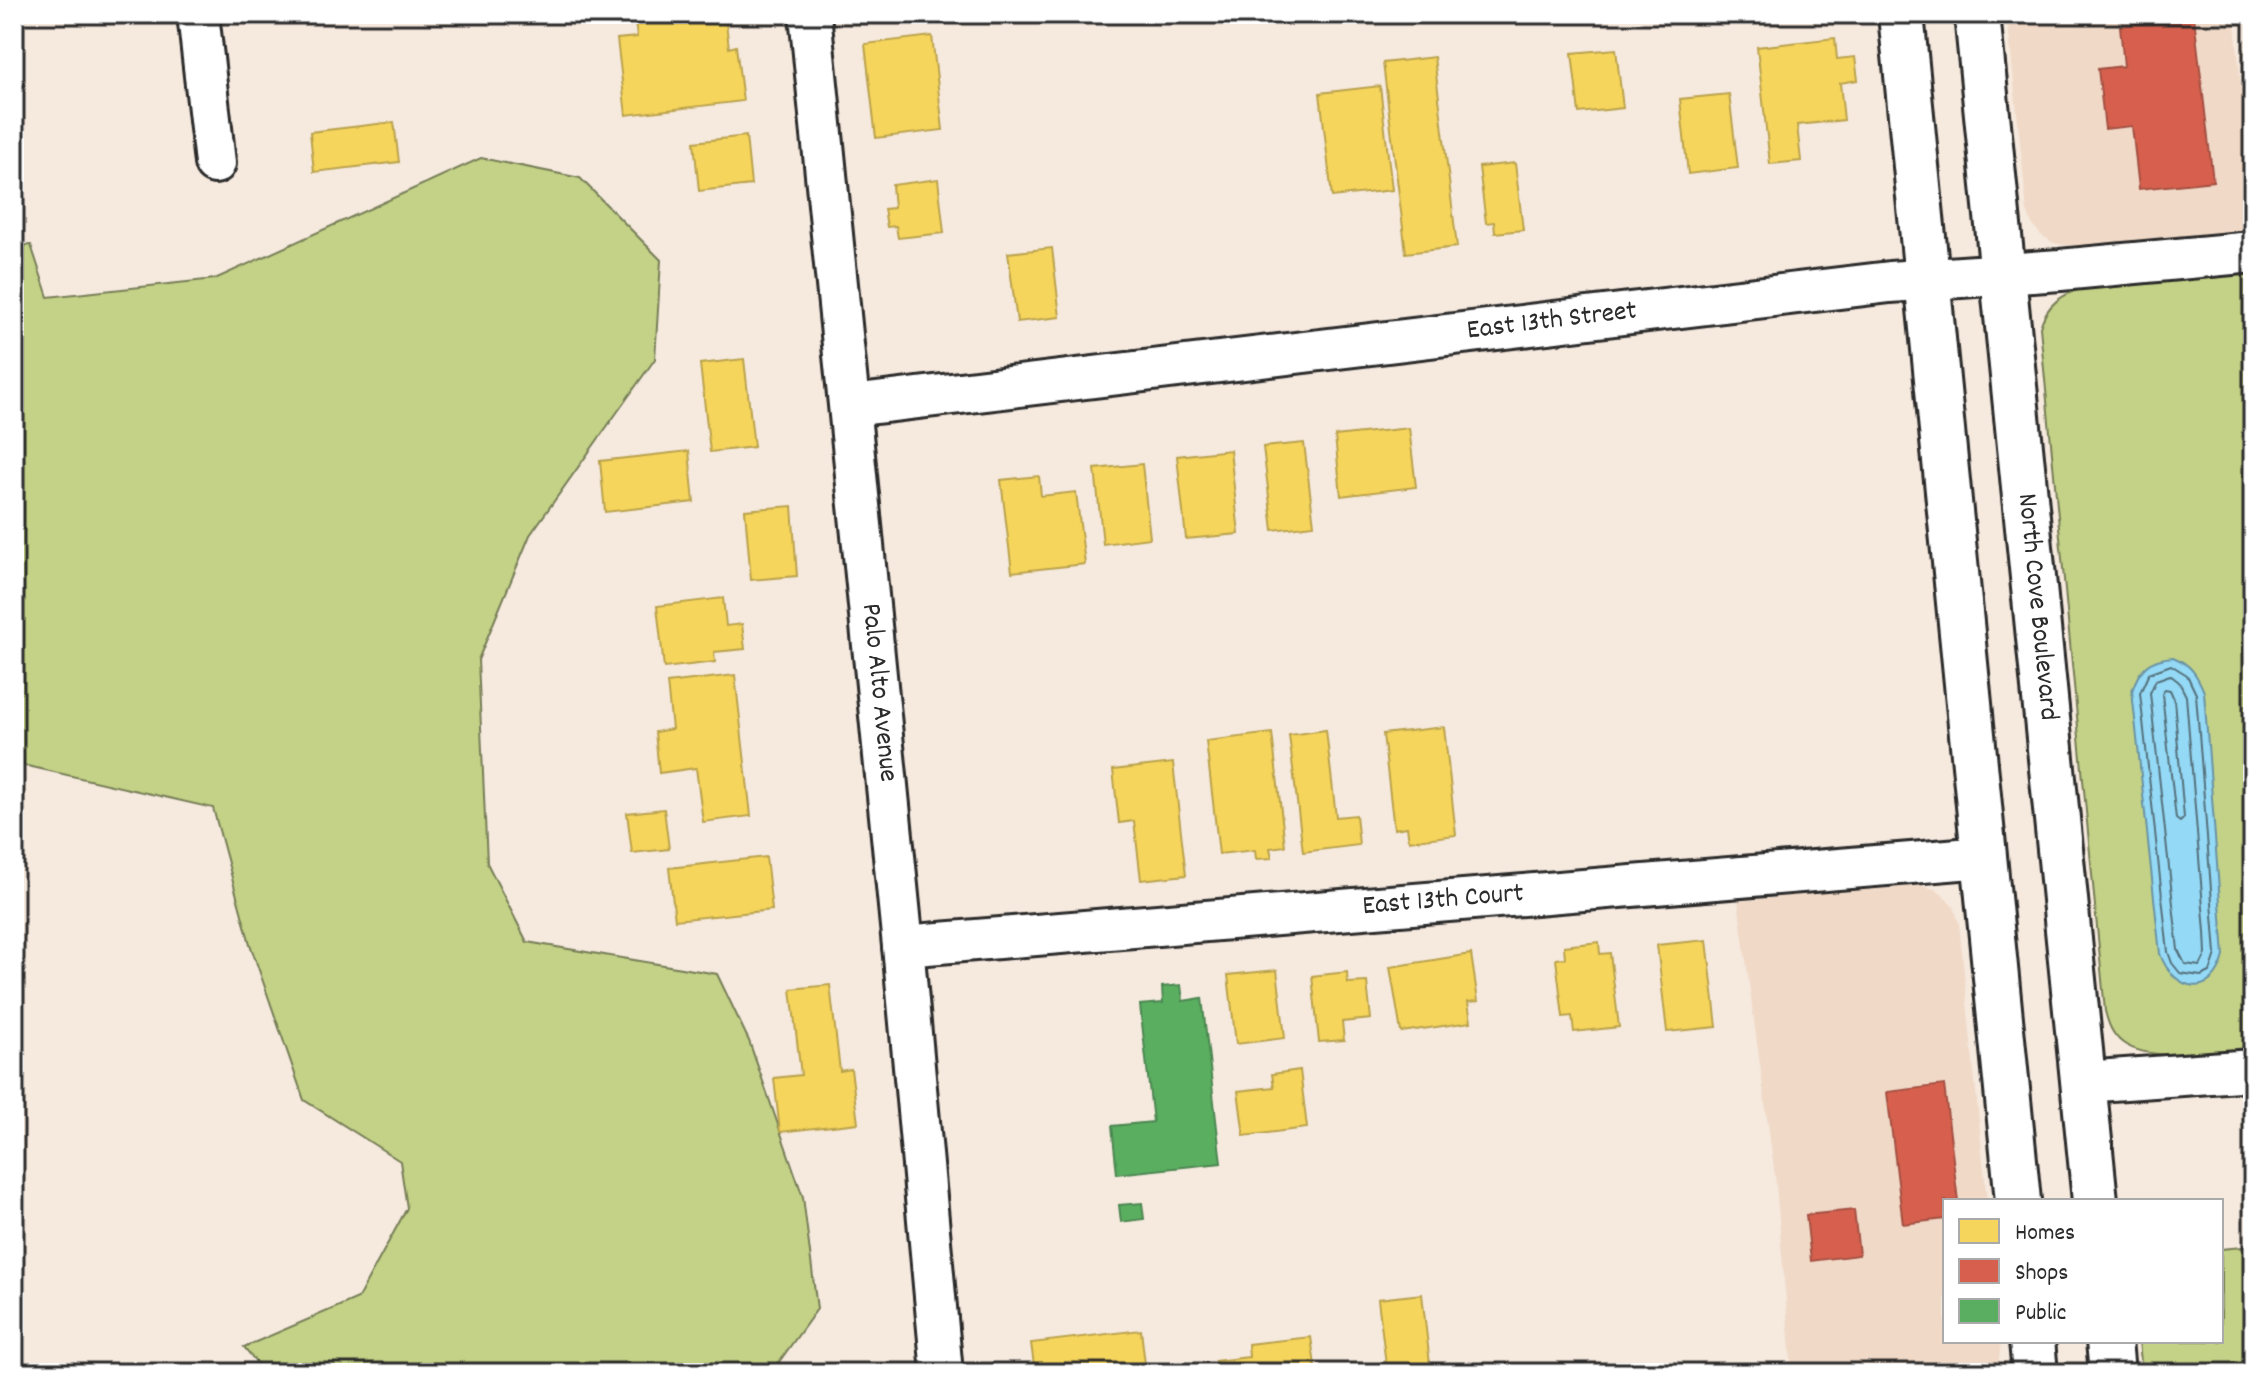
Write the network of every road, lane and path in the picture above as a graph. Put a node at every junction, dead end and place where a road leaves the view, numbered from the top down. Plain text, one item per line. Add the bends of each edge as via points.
1 (198, 14) edge
2 (810, 14) edge
3 (1901, 14) edge
4 (1977, 14) edge
5 (215, 163) dead end
6 (2253, 252) edge
7 (2003, 274) junction
8 (1926, 279) junction
9 (851, 406) junction
10 (1984, 857) junction
11 (903, 946) junction
12 (2253, 1070) edge
13 (2083, 1082) junction
14 (2018, 1199) edge
15 (2095, 1199) edge
16 (2032, 1343) edge
17 (2109, 1343) edge
18 (942, 1373) edge
19 (2035, 1373) edge
20 (2112, 1373) edge

1 - 5 street
2 - 9 street, Palo Alto Avenue
3 - 8 main road
4 - 7 main road, North Cove Boulevard
6 - 7 street, East 13th Street
7 - 8 street, East 13th Street
7 - 13 main road, North Cove Boulevard
8 - 9 street, East 13th Street
8 - 10 main road
9 - 11 street, Palo Alto Avenue
10 - 11 street, East 13th Court
10 - 14 main road
11 - 18 street, Palo Alto Avenue
12 - 13 street
13 - 15 main road, North Cove Boulevard
16 - 19 main road
17 - 20 main road

